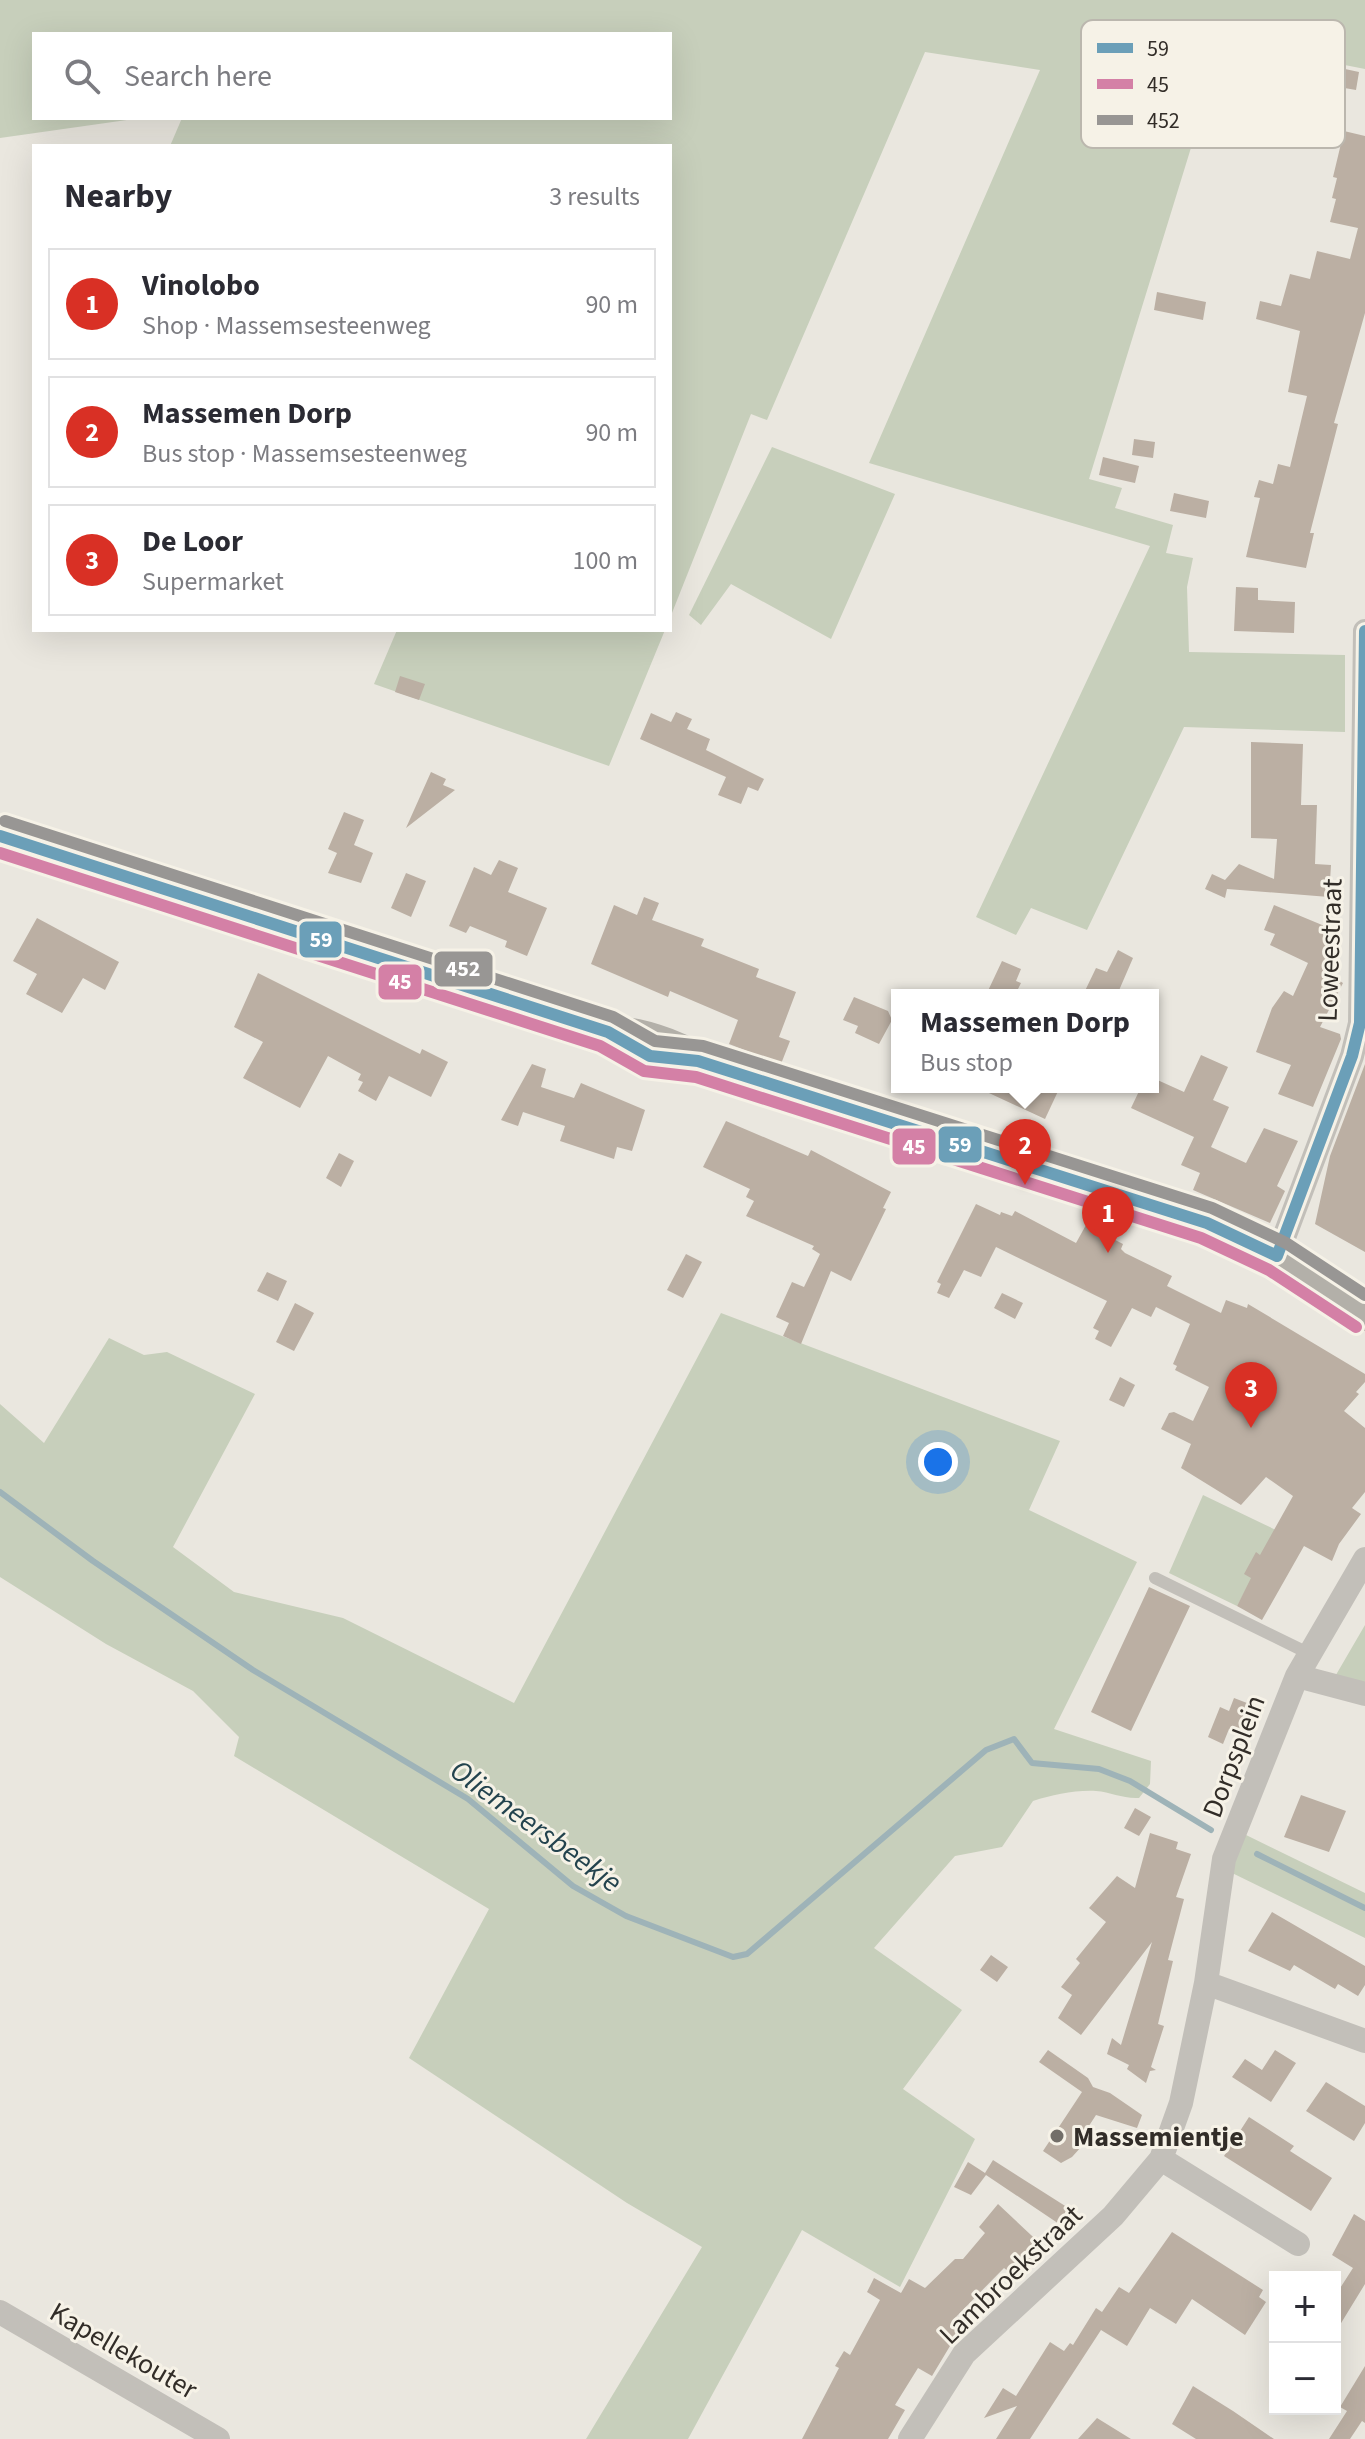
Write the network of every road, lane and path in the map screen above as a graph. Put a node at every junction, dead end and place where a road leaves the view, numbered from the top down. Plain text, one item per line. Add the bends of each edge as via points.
1 (1365, 631) edge
2 (1365, 638) edge
3 (0, 836) edge
4 (1277, 1256) junction
5 (1365, 1314) edge
6 (1365, 1559) edge
7 (1155, 1578) dead end
8 (1312, 1655) junction
9 (1297, 1676) junction
10 (1365, 1694) edge
11 (1224, 1859) joint
12 (1206, 1983) junction
13 (1365, 2041) edge
14 (1161, 2159) junction
15 (1298, 2244) dead end
16 (0, 2312) edge
17 (218, 2439) edge
18 (910, 2439) edge

1 - 2 street, Loweestraat
2 - 4 street, Loweestraat via 1360,1023
3 - 4 main road via 1207,1223
4 - 5 main road
6 - 8 street, Dorpsplein
7 - 8 lane
8 - 9 street, Dorpsplein
9 - 10 street, Dorpsplein
9 - 11 street, Dorpsplein
11 - 12 street, Lambroekstraat
12 - 13 street
12 - 14 street, Lambroekstraat via 1181,2103
14 - 15 street
14 - 18 street, Lambroekstraat via 1113,2216 964,2354
16 - 17 street, Kapellekouter

